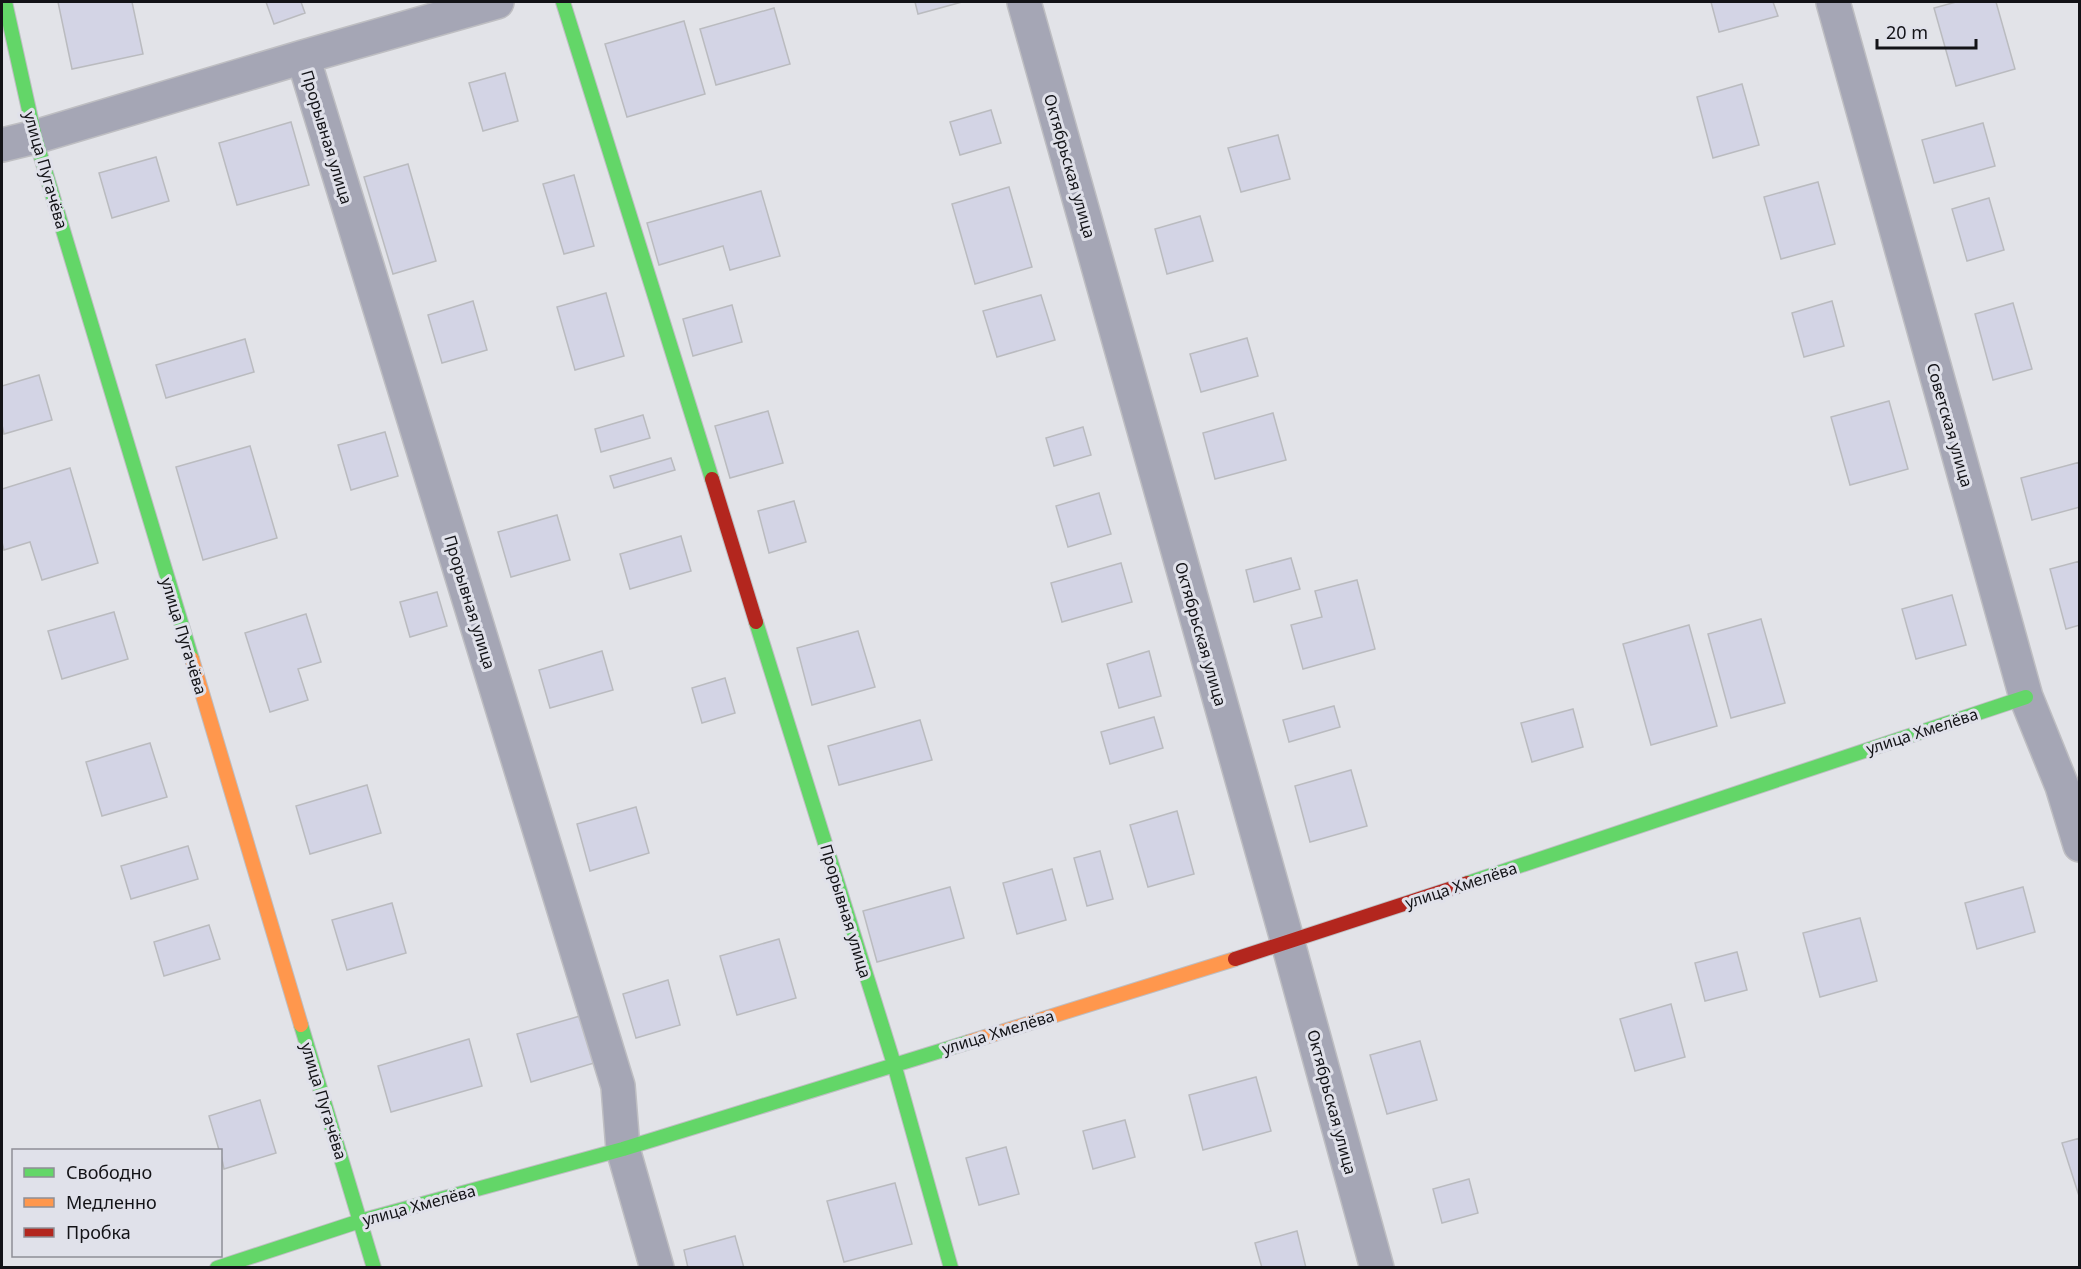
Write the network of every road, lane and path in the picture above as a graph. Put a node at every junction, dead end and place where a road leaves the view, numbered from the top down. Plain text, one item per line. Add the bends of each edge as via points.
1 (5, 2) edge
2 (497, 2) edge
3 (563, 2) edge
4 (1024, 2) edge
5 (1833, 2) edge
6 (303, 57) junction
7 (35, 137) junction
8 (2, 145) edge
9 (2026, 697) junction
10 (2071, 783) edge
11 (2079, 845) edge
12 (1288, 943) junction
13 (894, 1064) junction
14 (623, 1149) junction
15 (360, 1221) junction
16 (217, 1268) edge
17 (374, 1268) edge
18 (657, 1268) edge
19 (951, 1268) edge
20 (1377, 1268) edge

1 - 7 street, улица Пугачёва
2 - 6 street, Прорывная улица
3 - 13 street, Прорывная улица
4 - 12 street, Октябрьская улица
5 - 9 street, Советская улица
6 - 7 street, Прорывная улица
6 - 14 street, Прорывная улица via 618,1086
7 - 8 street, Прорывная улица
7 - 15 street, улица Пугачёва
9 - 10 street, Советская улица
9 - 12 street, улица Хмелёва
10 - 11 street, Советская улица
12 - 13 street, улица Хмелёва
12 - 20 street, Октябрьская улица
13 - 14 street, улица Хмелёва
13 - 19 street
14 - 15 street, улица Хмелёва
14 - 18 street
15 - 16 street, улица Хмелёва
15 - 17 street, улица Пугачёва

